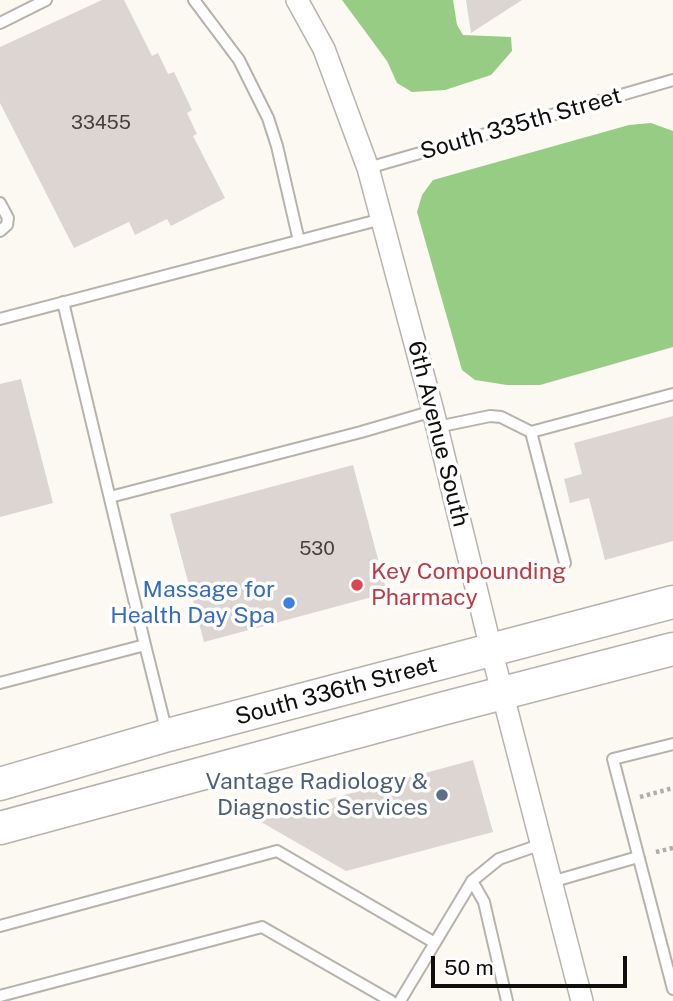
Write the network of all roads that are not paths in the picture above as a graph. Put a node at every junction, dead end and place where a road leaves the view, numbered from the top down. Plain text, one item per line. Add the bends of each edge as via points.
1 (46, 0) edge
2 (194, 0) edge
3 (297, 0) edge
4 (0, 23) edge
5 (673, 80) edge
6 (368, 168) junction
7 (0, 203) edge
8 (382, 219) junction
9 (0, 231) edge
10 (299, 241) junction
11 (63, 302) junction
12 (0, 319) edge
13 (673, 394) edge
14 (435, 419) junction
15 (531, 432) junction
16 (110, 497) junction
17 (565, 563) dead end
18 (673, 602) edge
19 (145, 645) junction
20 (491, 649) junction
21 (673, 649) edge
22 (0, 683) edge
23 (503, 693) junction
24 (168, 735) junction
25 (673, 744) edge
26 (0, 783) edge
27 (0, 828) edge
28 (542, 844) junction
29 (639, 857) junction
30 (472, 881) junction
31 (551, 882) junction
32 (0, 926) edge
33 (435, 943) junction
34 (673, 989) edge
35 (0, 996) edge
36 (391, 1001) edge
37 (400, 1001) edge
38 (507, 1001) edge
39 (582, 1001) edge

1 - 4 lane
2 - 10 lane via 239,60 268,118
3 - 6 street, 6th Avenue South via 324,49
5 - 6 lane, South 335th Street
6 - 8 street, 6th Avenue South
7 - 9 lane via 8,218
8 - 10 lane
8 - 14 street, 6th Avenue South
10 - 11 lane
11 - 12 lane
11 - 16 lane
13 - 15 lane
14 - 15 lane via 502,417
14 - 16 lane via 361,432
14 - 20 street, 6th Avenue South
15 - 17 lane
16 - 19 lane
18 - 20 main road, South 336th Street
19 - 22 lane
19 - 24 lane
20 - 23 street, 6th Avenue South
20 - 24 main road, South 336th Street
21 - 23 main road, South 336th Street
23 - 27 main road, South 336th Street
23 - 28 street, 6th Avenue South
24 - 26 main road, South 336th Street
25 - 29 lane via 613,759
28 - 30 lane via 499,859
28 - 31 street, 6th Avenue South
29 - 31 lane
29 - 34 lane
30 - 33 lane
30 - 38 lane via 484,902
31 - 39 street, 6th Avenue South
32 - 33 lane via 277,851
33 - 37 lane
35 - 36 lane via 262,927

